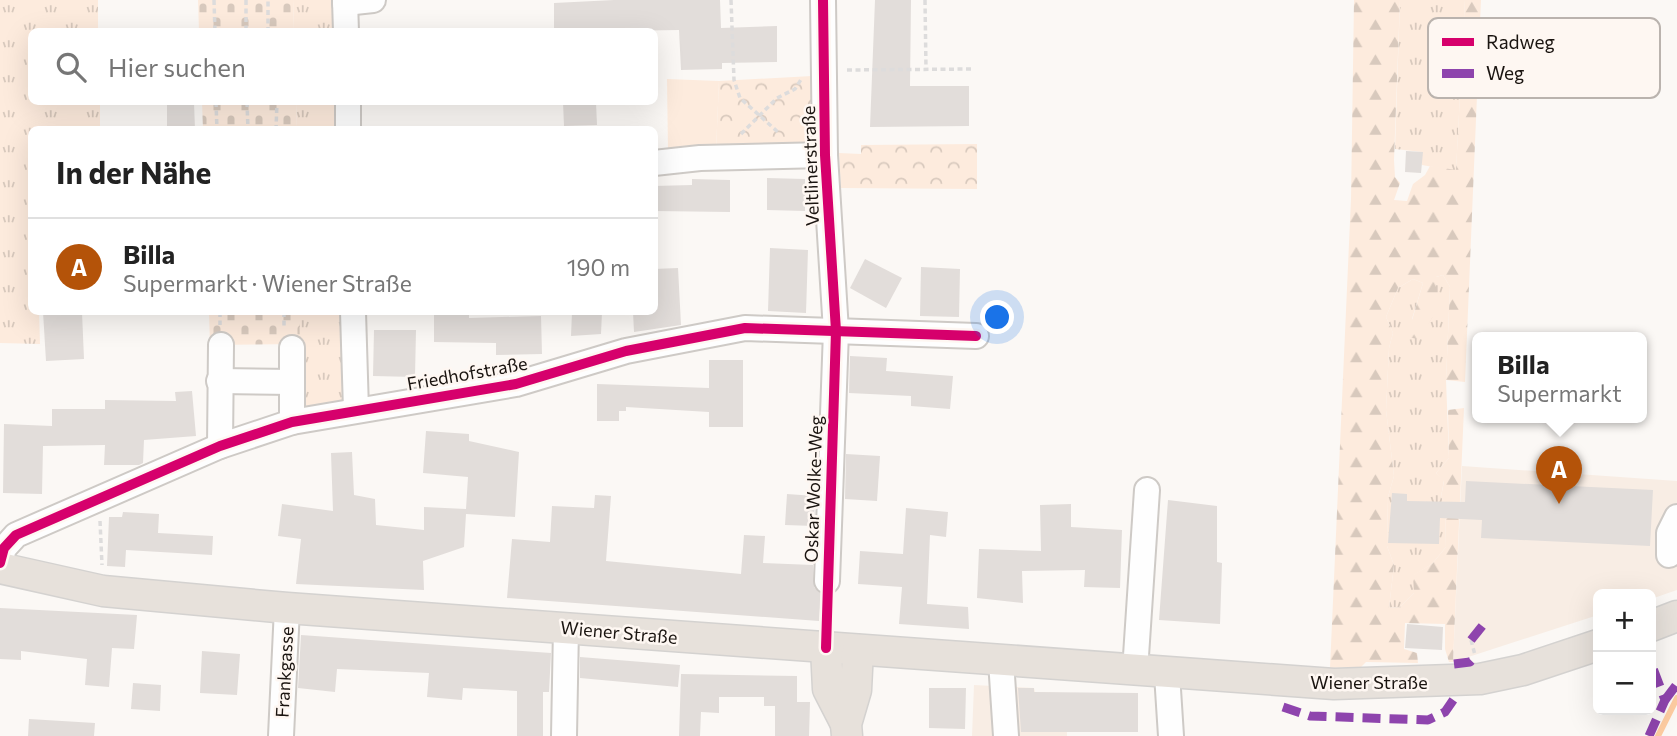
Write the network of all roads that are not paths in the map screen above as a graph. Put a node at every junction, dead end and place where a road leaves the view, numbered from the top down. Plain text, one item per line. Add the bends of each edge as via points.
1 (373, 0) edge
2 (823, 0) edge
3 (345, 1) edge
4 (346, 28) edge
5 (348, 105) edge
6 (348, 126) edge
7 (819, 155) junction
8 (658, 163) edge
9 (353, 315) edge
10 (836, 331) junction
11 (976, 336) dead end
12 (288, 343) road end
13 (221, 345) dead end
14 (219, 382) junction
15 (292, 382) junction
16 (356, 410) junction
17 (292, 422) junction
18 (220, 446) junction
19 (1147, 490) dead end
20 (1677, 517) edge
21 (1668, 555) dead end
22 (0, 565) edge
23 (827, 581) dead end
24 (0, 585) edge
25 (103, 591) junction
26 (287, 608) junction
27 (1677, 617) edge
28 (1656, 624) edge
29 (566, 628) junction
30 (1593, 647) edge
31 (826, 649) junction
32 (858, 650) junction
33 (1002, 661) junction
34 (1135, 671) junction
35 (1167, 674) junction
36 (847, 730) edge
37 (281, 736) edge
38 (564, 736) edge
39 (1006, 736) edge
40 (1171, 736) edge

1 - 3 street
2 - 7 street, Veltlinerstraße via 813,73
3 - 4 street
5 - 6 street
7 - 8 street
7 - 10 street, Veltlinerstraße
9 - 16 street
10 - 11 street, Friedhofstraße
10 - 16 street, Friedhofstraße via 745,328 626,351 516,384
10 - 23 street, Oskar Wolke-Weg
12 - 15 street
13 - 14 street
14 - 15 street
14 - 18 street
15 - 17 street
16 - 17 street, Friedhofstraße
17 - 18 street, Friedhofstraße
18 - 22 street, Friedhofstraße via 16,535 4,548
19 - 34 street
20 - 21 street via 1669,533
22 - 25 main road, Wiener Straße
24 - 25 main road, Wiener Straße via 59,594
25 - 26 main road, Wiener Straße
26 - 29 main road, Wiener Straße
26 - 37 street, Frankgasse
27 - 28 main road
29 - 31 main road, Wiener Straße
29 - 38 street
30 - 35 main road, Wiener Straße via 1502,675 1441,682 1334,684
31 - 32 main road, Wiener Straße
31 - 36 main road via 828,689
32 - 33 main road, Wiener Straße
32 - 36 main road
33 - 34 main road, Wiener Straße
33 - 39 street
34 - 35 main road, Wiener Straße
35 - 40 street

